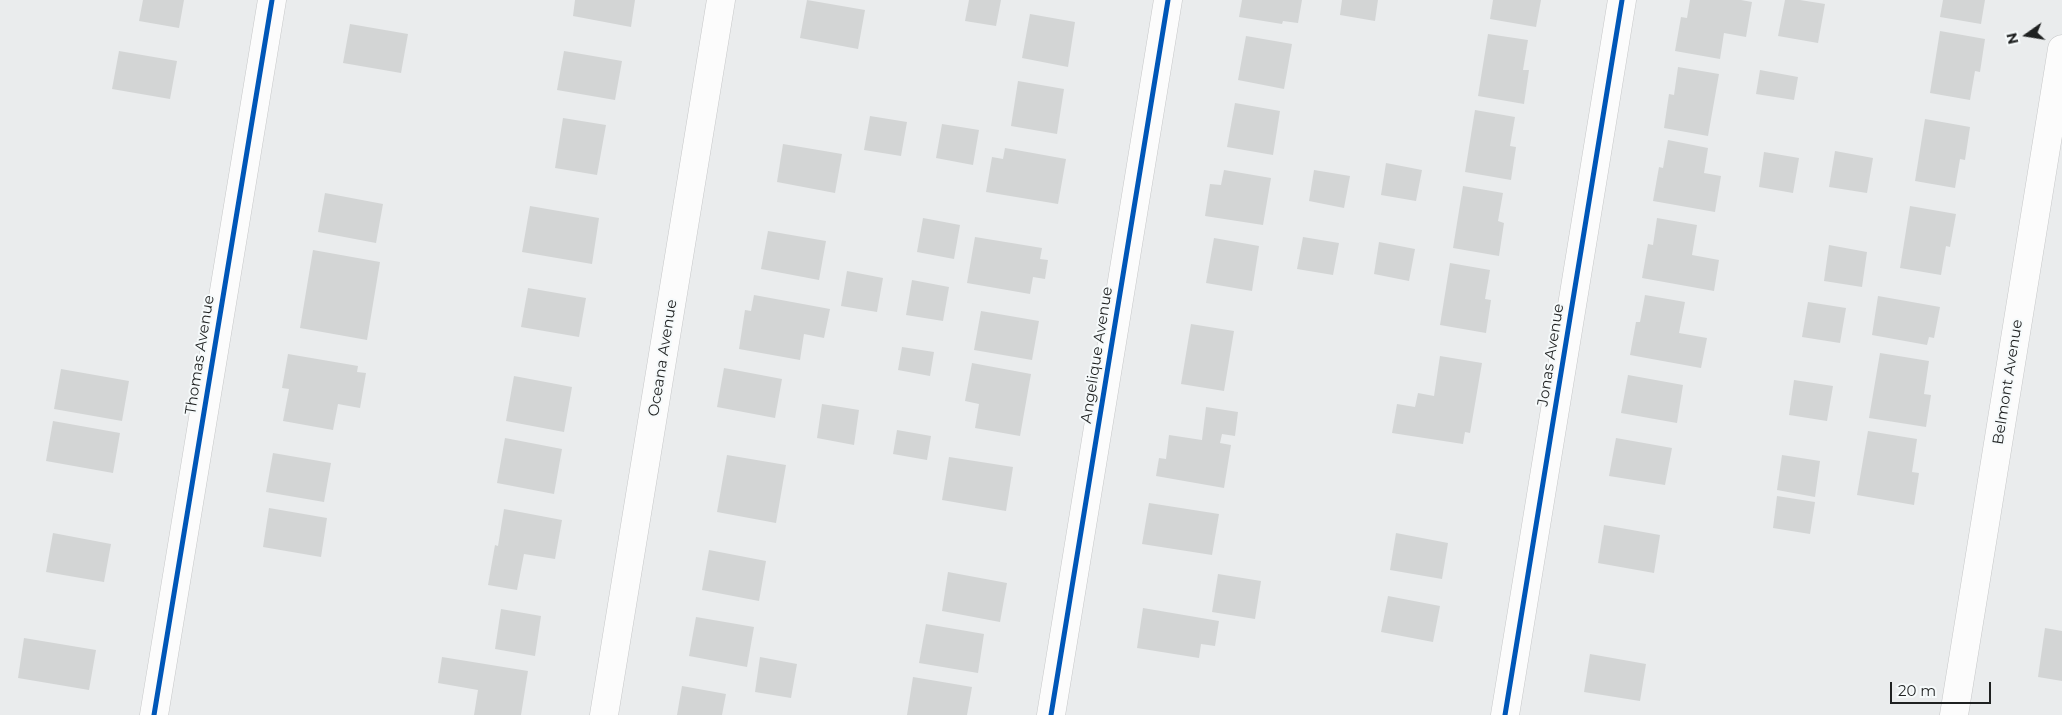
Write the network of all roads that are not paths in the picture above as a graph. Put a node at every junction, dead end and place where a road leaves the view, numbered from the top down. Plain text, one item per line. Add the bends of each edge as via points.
1 (272, 0) edge
2 (721, 0) edge
3 (1168, 0) edge
4 (1622, 0) edge
5 (2062, 49) edge
6 (154, 715) edge
7 (604, 715) edge
8 (1052, 715) edge
9 (1505, 715) edge
10 (1954, 715) edge

1 - 6 street, Thomas Avenue
2 - 7 street, Oceana Avenue
3 - 8 street, Angelique Avenue
4 - 9 street, Jonas Avenue
5 - 10 street, Belmont Avenue

